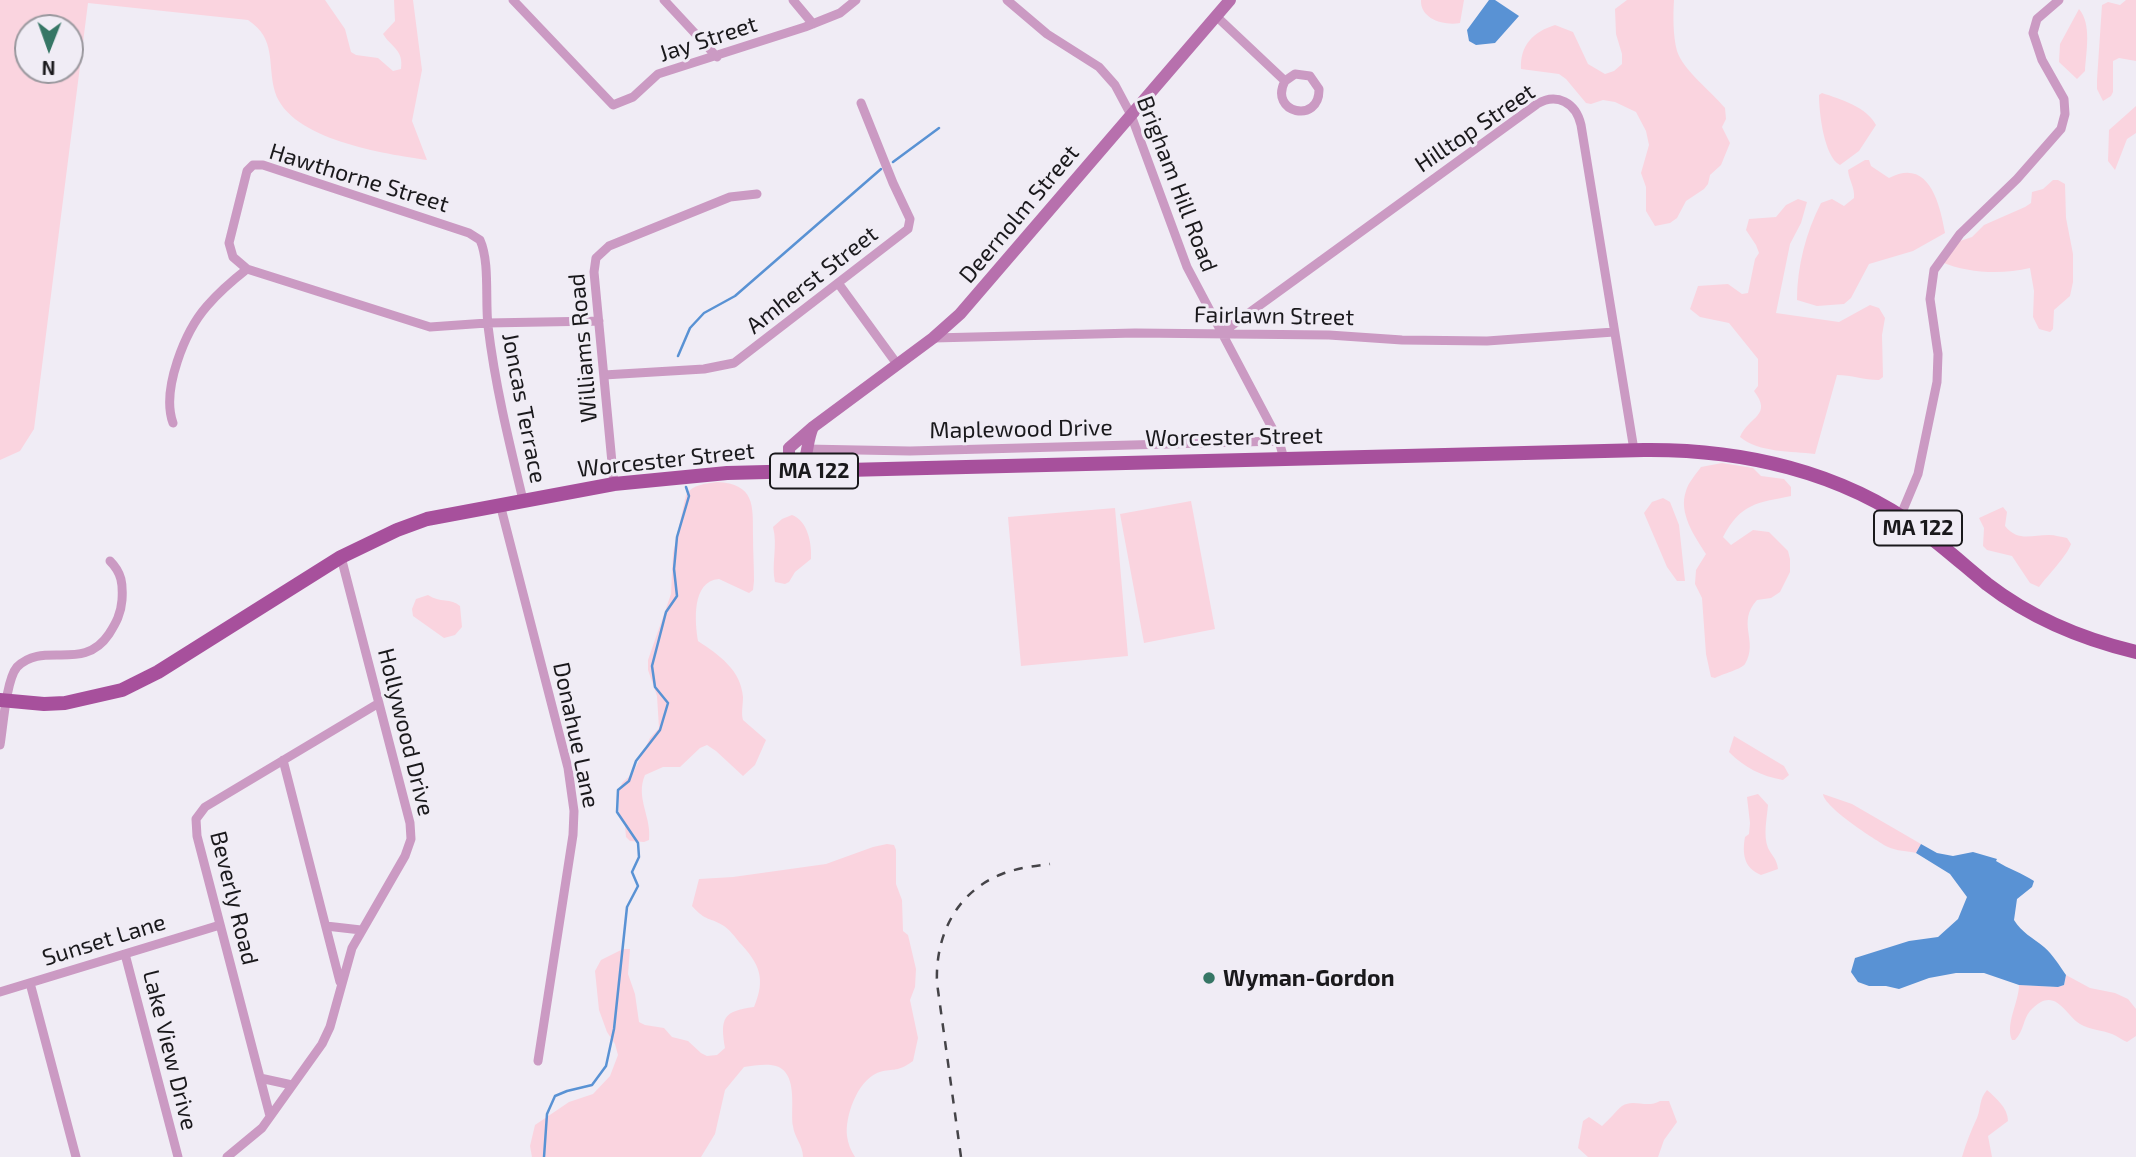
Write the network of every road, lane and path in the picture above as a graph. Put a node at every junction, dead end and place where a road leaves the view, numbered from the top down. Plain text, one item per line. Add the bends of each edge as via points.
1 (513, 0) edge
2 (664, 0) edge
3 (793, 0) edge
4 (856, 0) edge
5 (1007, 0) edge
6 (1230, 0) edge
7 (2059, 0) edge
8 (1216, 16) junction
9 (813, 24) junction
10 (717, 57) junction
11 (1285, 81) junction
12 (861, 103) dead end
13 (1131, 115) junction
14 (757, 194) dead end
15 (247, 269) junction
16 (838, 283) junction
17 (599, 321) junction
18 (487, 323) junction
19 (1614, 332) junction
20 (1220, 334) junction
21 (933, 338) junction
22 (897, 364) junction
23 (604, 375) junction
24 (173, 423) dead end
25 (813, 427) junction
26 (1279, 441) junction
27 (806, 449) junction
28 (1634, 450) junction
29 (1284, 459) junction
30 (798, 472) junction
31 (614, 484) junction
32 (523, 500) junction
33 (500, 504) junction
34 (1900, 517) junction
35 (341, 557) junction
36 (110, 561) dead end
37 (2136, 652) edge
38 (4, 701) edge
39 (379, 703) junction
40 (1, 726) edge
41 (0, 745) edge
42 (284, 760) junction
43 (220, 925) junction
44 (326, 926) junction
45 (361, 930) junction
46 (125, 954) junction
47 (30, 983) junction
48 (341, 984) junction
49 (0, 992) edge
50 (538, 1061) dead end
51 (260, 1077) junction
52 (292, 1085) junction
53 (270, 1116) junction
54 (76, 1157) edge
55 (178, 1157) edge
56 (227, 1157) edge

1 - 10 street, Jay Street via 614,105 633,97 658,74
2 - 10 street
3 - 9 street
4 - 9 street, Jay Street
5 - 13 street, Brigham Hill Road via 1104,71
6 - 8 street, Deernolm Street
7 - 34 street via 2038,19 2033,33 2064,99 2061,129 1951,245 1932,277 1937,382 1918,474
8 - 11 street
8 - 13 street, Deernolm Street
9 - 10 street, Jay Street
11 - 11 street via 1299,74 1313,79 1319,93 1315,104 1305,111 1289,108 1281,93
12 - 16 street, Amherst Street via 911,225
13 - 20 street, Brigham Hill Road via 1181,254
13 - 21 street, Deernolm Street via 972,302
14 - 17 street, Williams Road via 730,197 601,251 594,272
15 - 18 street via 415,324
15 - 18 street, Hawthorne Street via 231,254 229,240 247,171 260,164 477,237 484,252
15 - 24 street via 217,294 191,330 171,387
16 - 22 street
16 - 23 street, Amherst Street via 734,363
17 - 18 street
17 - 23 street, Williams Road
18 - 32 street, Joncas Terrace via 497,392
19 - 20 street, Fairlawn Street via 1487,341
19 - 20 street, Hilltop Street via 1579,119 1564,101 1550,98
19 - 28 street, Hilltop Street
20 - 21 street, Fairlawn Street
20 - 26 street, Brigham Hill Road
21 - 22 street, Deernolm Street
22 - 25 street, Deernolm Street
23 - 31 street, Williams Road
25 - 27 street
25 - 30 street, Deernolm Street via 789,448 789,463
26 - 27 street, Maplewood Drive via 910,451
26 - 29 street, Brigham Hill Road
27 - 30 street via 805,463
28 - 29 main road, Worcester Street / MA 122
28 - 34 main road, Worcester Street / MA 122 via 1741,457 1794,469 1841,486
29 - 30 main road, Worcester Street / MA 122
30 - 31 main road, Worcester Street / MA 122 via 696,475
31 - 32 main road, Worcester Street / MA 122
32 - 33 main road, Worcester Street / MA 122
33 - 35 main road, Worcester Street / MA 122 via 419,522
33 - 50 street, Donahue Lane via 568,768 574,816
34 - 37 main road, MA 122 via 2025,610 2087,639
35 - 38 main road, Worcester Street / MA 122 via 122,690 65,703
35 - 39 street, Hollywood Drive
36 - 38 street via 123,588 118,618 104,640 83,654 44,655 22,663 10,680
38 - 40 street
39 - 42 street, Beverly Road
39 - 45 street, Hollywood Drive via 411,839
40 - 41 street
42 - 43 street, Beverly Road via 198,814 196,830
42 - 44 street
43 - 46 street, Sunset Lane
43 - 51 street, Beverly Road
44 - 45 street
44 - 48 street
45 - 48 street, Hollywood Drive
46 - 47 street, Sunset Lane
46 - 55 street, Lake View Drive
47 - 49 street, Sunset Lane
47 - 54 street
48 - 52 street, Hollywood Drive via 327,1036
51 - 52 street
51 - 53 street, Beverly Road
52 - 53 street, Hollywood Drive
53 - 56 street, Hollywood Drive via 251,1139

